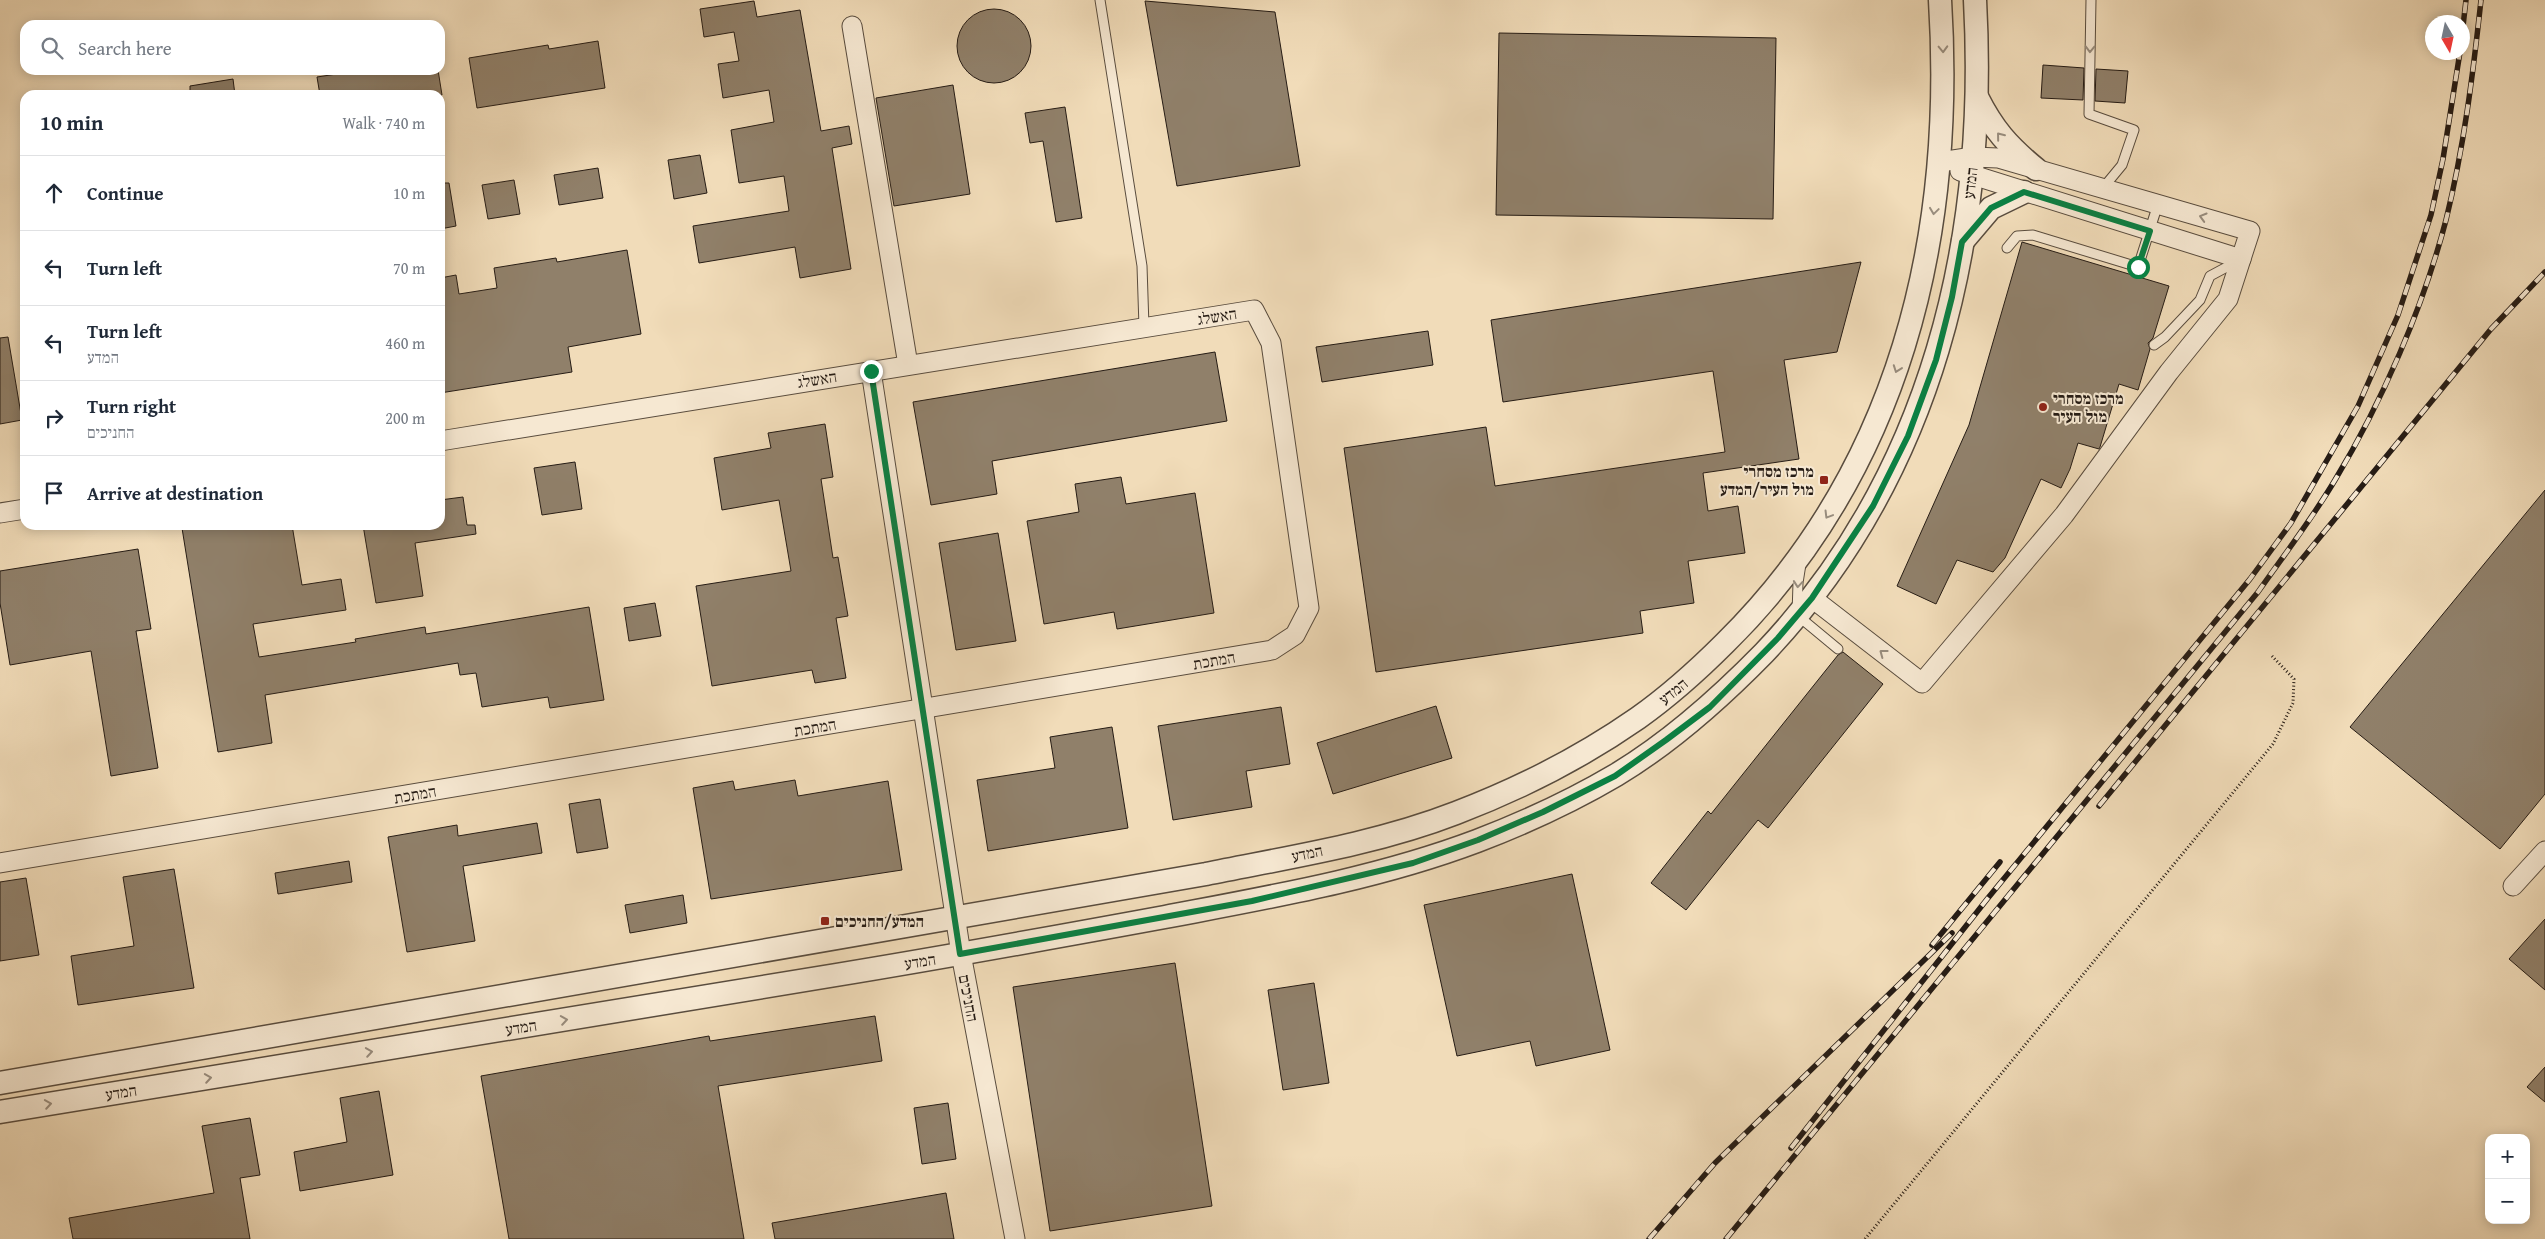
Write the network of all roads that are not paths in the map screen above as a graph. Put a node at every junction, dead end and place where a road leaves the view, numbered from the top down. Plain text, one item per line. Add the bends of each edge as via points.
1 (1100, 0) edge
2 (1940, 0) edge
3 (1976, 0) edge
4 (2092, 0) edge
5 (852, 26) dead end
6 (1976, 95) junction
7 (1940, 162) junction
8 (1972, 166) junction
9 (2036, 169) junction
10 (2103, 188) junction
11 (2024, 192) junction
12 (2158, 204) junction
13 (2150, 231) junction
14 (1962, 242) junction
15 (2007, 248) dead end
16 (2241, 259) junction
17 (1254, 310) joint
18 (1144, 327) junction
19 (2154, 345) dead end
20 (908, 365) junction
21 (871, 371) junction
22 (445, 440) edge
23 (20, 509) edge
24 (0, 513) edge
25 (1803, 554) junction
26 (1812, 598) junction
27 (1797, 615) junction
28 (1838, 649) dead end
29 (924, 708) junction
30 (2545, 851) edge
31 (0, 863) edge
32 (2513, 886) dead end
33 (955, 920) junction
34 (960, 954) junction
35 (0, 1083) edge
36 (0, 1112) edge
37 (1015, 1239) edge

1 - 18 lane via 1142,266
2 -> 7 street, המדע via 1944,80
3 - 6 street, המדע
4 -> 10 lane via 2089,114 2134,130 2122,165
5 - 20 street
6 - 8 street, המדע
9 -> 6 street via 2003,140
7 - 8 street
7 -> 25 street, המדע via 1933,216 1902,358 1876,426 1848,484
8 - 9 street via 1998,158
8 - 11 street
8 - 14 street, המדע
9 - 10 street
10 - 12 street
11 - 13 street
11 - 14 street via 1991,208
12 - 13 lane
16 -> 12 street via 2250,231
13 - 15 lane via 2138,267 2033,235 2017,236
13 - 16 street
14 - 26 street, המדע via 1936,360 1908,436 1873,506
16 - 19 lane via 2210,276 2200,300 2166,337
16 -> 26 street via 2228,299 2169,372 2064,515 1922,683
17 - 18 street, האשלג
17 - 29 street, המתכת via 1271,343 1309,608 1295,635 1272,650
18 - 20 street, האשלג
20 - 21 street, האשלג
21 - 22 street, האשלג
21 - 29 street, החניכים
23 - 24 street
25 -> 27 lane
25 - 33 street, המדע via 1743,625 1694,674 1638,718 1576,756 1510,790 1454,814 1375,839
26 - 27 street, המדע
27 - 28 lane
27 - 34 street, המדע via 1710,707 1615,776 1478,840 1413,863 1252,901
29 - 31 street, המתכת
29 - 33 street, החניכים
30 - 32 street
33 - 34 street, החניכים
33 - 35 street, המדע
36 -> 34 street, המדע
34 - 37 street, החניכים

